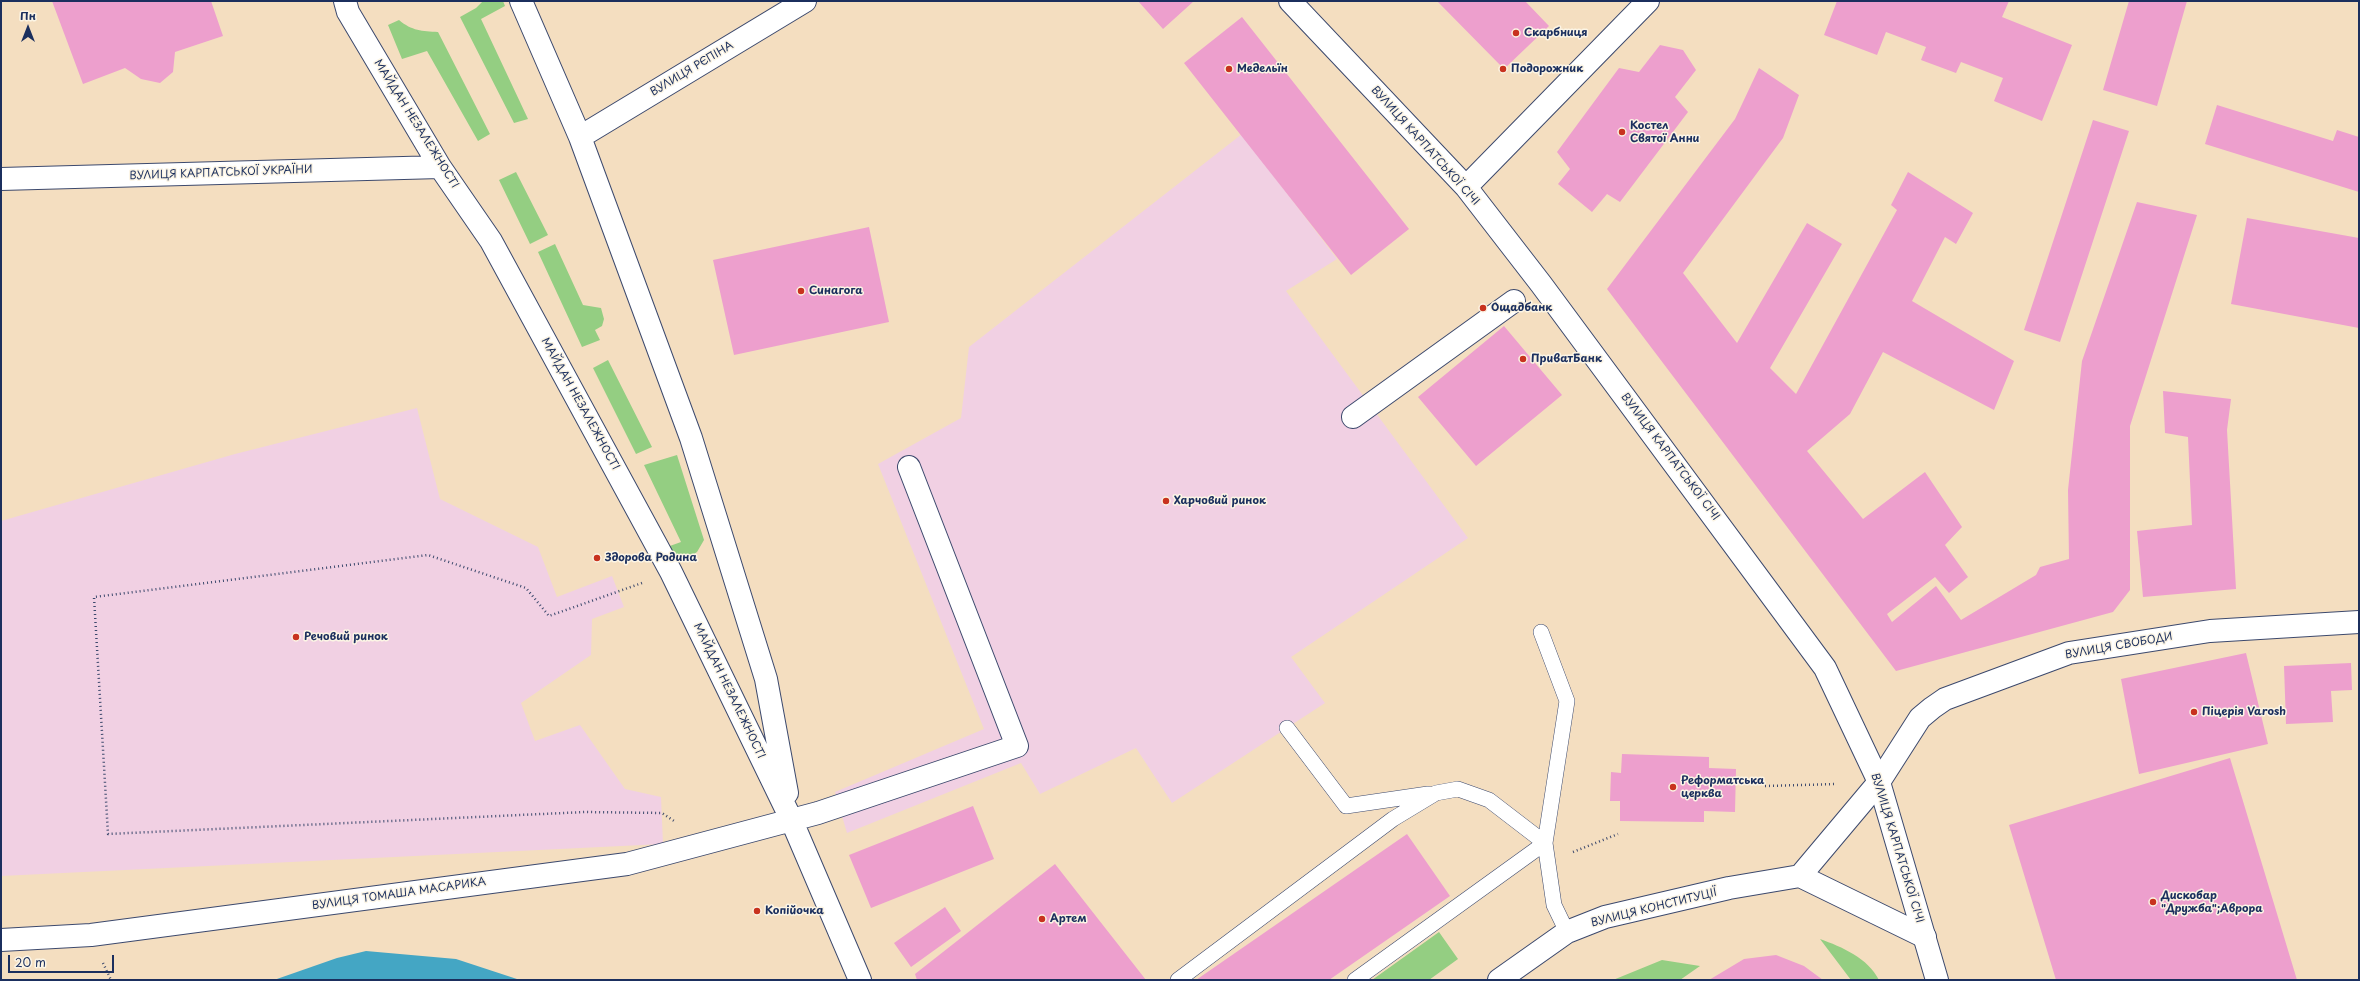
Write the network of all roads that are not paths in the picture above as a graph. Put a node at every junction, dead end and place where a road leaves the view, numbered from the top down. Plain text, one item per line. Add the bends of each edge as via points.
1 (345, 1) edge
2 (521, 1) edge
3 (805, 1) edge
4 (1290, 1) edge
5 (1648, 1) edge
6 (580, 137) junction
7 (440, 167) junction
8 (1, 179) edge
9 (1466, 188) junction
10 (1514, 301) dead end
11 (1353, 417) dead end
12 (909, 467) dead end
13 (2359, 622) edge
14 (1541, 632) dead end
15 (1287, 728) dead end
16 (1879, 782) junction
17 (1436, 793) junction
18 (791, 819) junction
19 (1545, 843) junction
20 (1800, 876) junction
21 (1567, 932) junction
22 (1924, 937) junction
23 (1, 940) edge
24 (860, 980) edge
25 (1178, 980) edge
26 (1355, 980) edge
27 (1499, 980) edge
28 (1937, 980) edge

1 - 7 street, МАЙДАН НЕЗАЛЕЖНОСТІ via 348,12
2 - 6 street, МАЙДАН НЕЗАЛЕЖНОСТІ
3 - 6 street, ВУЛИЦЯ РЄПІНА
4 - 9 street, ВУЛИЦЯ КАРПАТСЬКОЇ СІЧІ
5 - 9 street
6 - 18 street, МАЙДАН НЕЗАЛЕЖНОСТІ via 691,438 766,679
7 - 8 street, ВУЛИЦЯ КАРПАТСЬКОЇ УКРАЇНИ
7 - 18 street, МАЙДАН НЕЗАЛЕЖНОСТІ via 491,241 671,572
9 - 16 street, ВУЛИЦЯ КАРПАТСЬКОЇ СІЧІ via 1541,284 1825,668
10 - 11 street
12 - 18 street, ВУЛИЦЯ ТОМАША МАСАРИКА via 1017,746 818,813
13 - 16 street, ВУЛИЦЯ СВОБОДИ via 2210,631 2070,653 1945,700 1932,708 1920,718
14 - 19 lane via 1567,701
15 - 17 lane via 1346,806
16 - 20 street
16 - 22 street, ВУЛИЦЯ КАРПАТСЬКОЇ СІЧІ
17 - 19 lane via 1458,789 1489,800
17 - 25 lane via 1393,819
18 - 23 street, ВУЛИЦЯ ТОМАША МАСАРИКА via 619,865 91,935
18 - 24 street, МАЙДАН НЕЗАЛЕЖНОСТІ
19 - 21 lane via 1554,905
19 - 26 lane
20 - 21 street, ВУЛИЦЯ КОНСТИТУЦІЇ via 1729,888 1605,917
20 - 22 street
21 - 27 street, ВУЛИЦЯ КОНСТИТУЦІЇ
22 - 28 street, ВУЛИЦЯ КАРПАТСЬКОЇ СІЧІ

